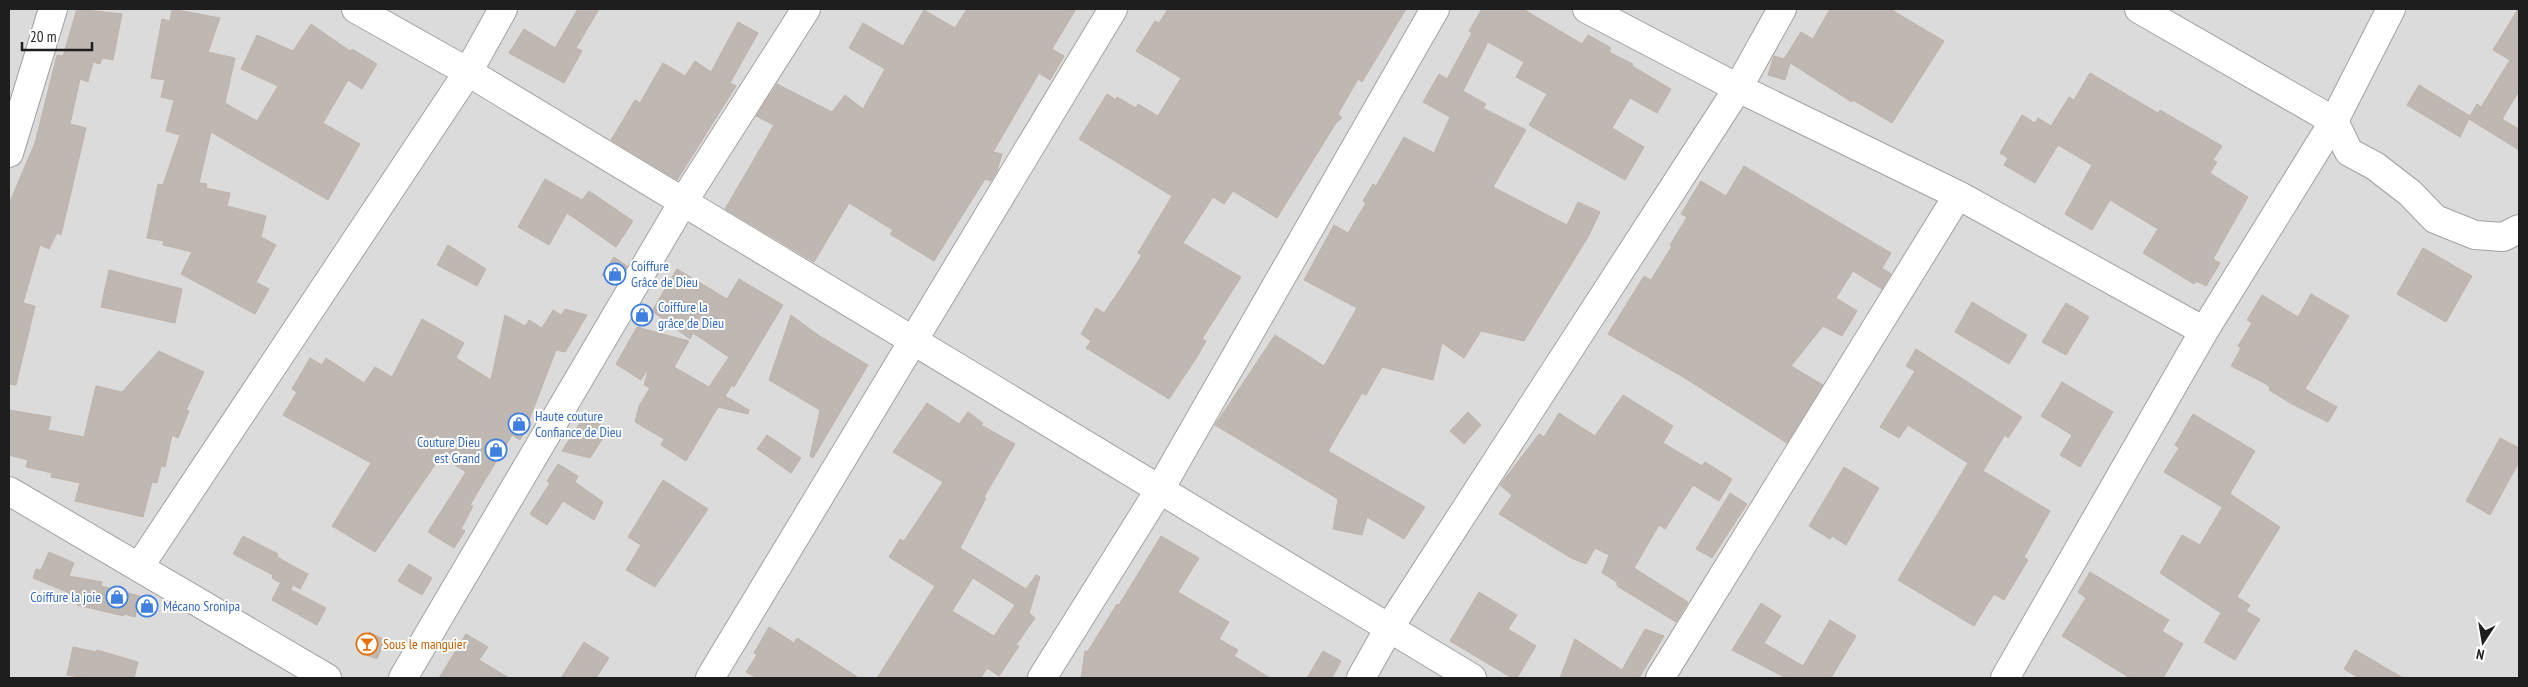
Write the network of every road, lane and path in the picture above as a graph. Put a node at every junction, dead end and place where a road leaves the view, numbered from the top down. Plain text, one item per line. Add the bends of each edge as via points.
1 (53, 9) edge
2 (356, 9) edge
3 (503, 9) edge
4 (806, 9) edge
5 (1113, 9) edge
6 (1435, 9) edge
7 (1587, 9) edge
8 (1782, 9) edge
9 (2139, 9) edge
10 (2391, 9) edge
11 (468, 72) junction
12 (1738, 88) junction
13 (2334, 121) junction
14 (9, 153) edge
15 (1958, 195) junction
16 (683, 202) junction
17 (2519, 229) edge
18 (2204, 331) junction
19 (914, 342) junction
20 (1160, 489) junction
21 (9, 491) edge
22 (139, 567) junction
23 (1389, 628) junction
24 (327, 678) edge
25 (403, 678) edge
26 (710, 678) edge
27 (1042, 678) edge
28 (1360, 678) edge
29 (1472, 678) edge
30 (1660, 678) edge
31 (2005, 678) edge

1 - 14 street
2 - 11 street
3 - 11 street
4 - 16 street
5 - 19 street
6 - 20 street
7 - 12 street
8 - 12 street
9 - 13 street
10 - 13 street
11 - 16 street
11 - 22 street
12 - 15 street
12 - 23 street
13 - 17 street via 2350,152 2375,166 2410,193 2435,219 2475,235 2503,237
13 - 18 street
15 - 18 street
15 - 30 street
16 - 19 street
16 - 25 street
18 - 31 street
19 - 20 street
19 - 26 street
20 - 23 street
20 - 27 street
21 - 22 street
22 - 24 street
23 - 28 street
23 - 29 street

